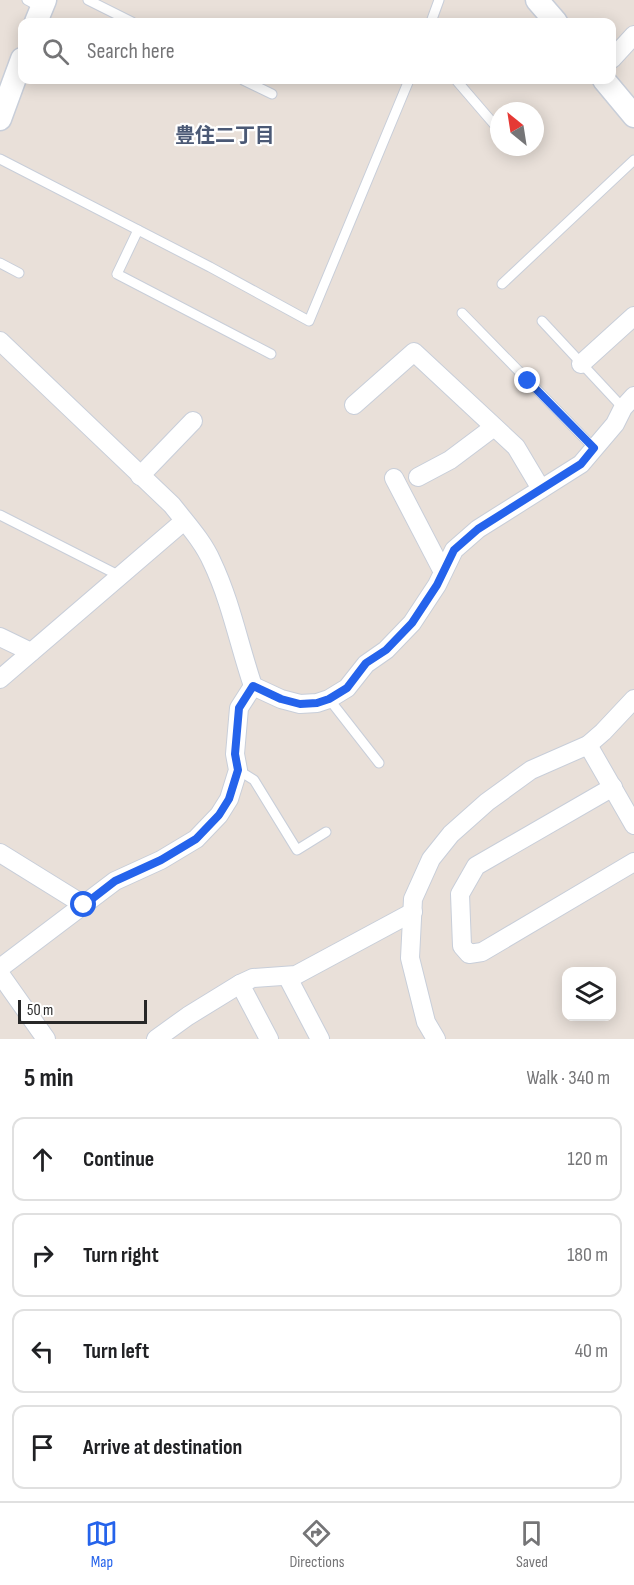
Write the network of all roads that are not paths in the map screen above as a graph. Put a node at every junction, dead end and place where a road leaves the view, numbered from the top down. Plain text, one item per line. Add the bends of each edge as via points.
1 (88, 0) edge
2 (439, 0) edge
3 (124, 18) edge
4 (432, 18) edge
5 (634, 35) edge
6 (616, 55) edge
7 (18, 70) edge
8 (251, 84) edge
9 (407, 84) edge
10 (459, 84) edge
11 (607, 84) edge
12 (272, 94) dead end
13 (634, 116) edge
14 (0, 118) edge
15 (490, 120) edge
16 (0, 159) edge
17 (634, 160) edge
18 (138, 230) junction
19 (0, 262) edge
20 (19, 273) dead end
21 (502, 284) dead end
22 (462, 313) dead end
23 (634, 316) edge
24 (542, 321) dead end
25 (0, 341) edge
26 (271, 354) dead end
27 (582, 364) junction
28 (629, 402) edge
29 (354, 405) dead end
30 (193, 421) dead end
31 (494, 427) junction
32 (594, 448) junction
33 (140, 476) junction
34 (418, 477) dead end
35 (394, 478) dead end
36 (541, 489) junction
37 (0, 515) edge
38 (184, 521) junction
39 (443, 572) junction
40 (120, 576) junction
41 (0, 637) edge
42 (31, 652) junction
43 (0, 678) edge
44 (253, 686) junction
45 (329, 699) junction
46 (634, 699) edge
47 (588, 745) junction
48 (379, 763) dead end
49 (238, 770) junction
50 (613, 787) junction
51 (634, 825) edge
52 (326, 832) dead end
53 (0, 853) edge
54 (634, 862) edge
55 (84, 905) junction
56 (412, 912) junction
57 (0, 968) edge
58 (0, 974) edge
59 (287, 976) junction
60 (240, 984) junction
61 (264, 1038) edge
62 (46, 1039) edge
63 (156, 1039) edge
64 (320, 1039) edge
65 (436, 1039) edge

1 - 3 lane
2 - 4 lane
5 - 6 street
7 - 14 street
8 - 12 lane
9 - 18 lane via 309,321
10 - 15 lane
11 - 13 street
16 - 18 lane
17 - 21 lane
18 - 26 lane via 117,274
19 - 20 lane
22 - 32 lane
23 - 27 street
24 - 27 lane
25 - 33 street
27 - 28 lane
28 - 32 street
29 - 31 street via 414,352
30 - 33 street
31 - 34 street via 450,460
31 - 36 street via 516,447
32 - 36 street via 581,464
33 - 38 street
35 - 39 street
36 - 39 street via 478,529 454,550
37 - 40 lane
38 - 40 street
38 - 44 street via 212,561
39 - 45 street via 412,623 386,650 366,663 347,688
40 - 42 street
41 - 42 street
42 - 43 street
44 - 45 street via 300,704
44 - 49 street via 239,708 235,754
45 - 48 lane
46 - 47 street
47 - 50 street
47 - 56 street via 531,770 451,834 431,859 413,900
49 - 52 lane via 254,780 297,850
49 - 55 street via 229,799 196,839 115,881
50 - 51 street
50 - 54 street via 476,866 460,894 462,946 469,954 482,952
53 - 55 street
55 - 57 street
56 - 59 street via 296,975
56 - 65 street via 410,958 426,1022
58 - 62 street
59 - 60 street via 253,978
59 - 64 street
60 - 61 street
60 - 63 street

